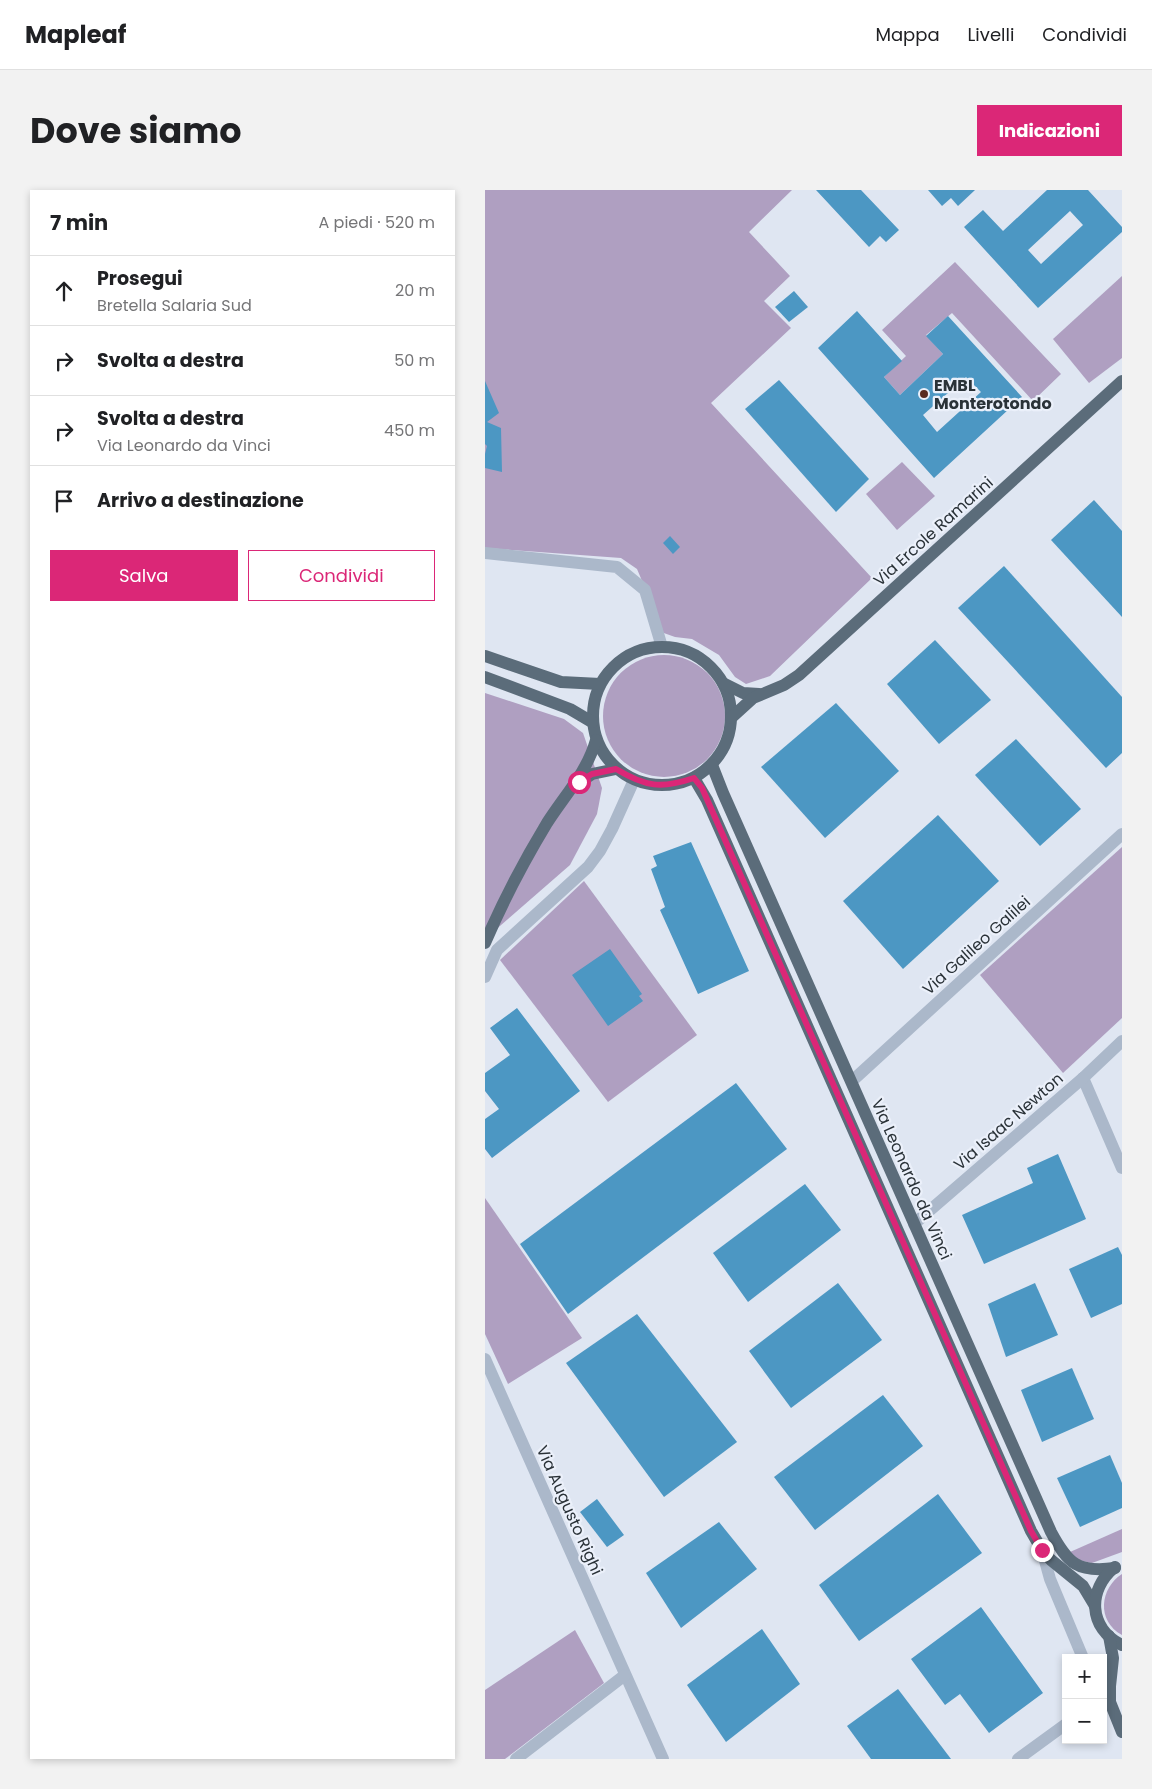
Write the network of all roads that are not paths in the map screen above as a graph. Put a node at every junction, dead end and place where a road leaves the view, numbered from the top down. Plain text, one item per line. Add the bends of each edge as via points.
1 (1122, 381) edge
2 (485, 553) edge
3 (661, 647) junction
4 (485, 656) edge
5 (485, 677) edge
6 (600, 684) junction
7 (723, 684) junction
8 (759, 694) junction
9 (731, 718) junction
10 (592, 722) junction
11 (596, 740) junction
12 (712, 764) junction
13 (616, 769) junction
14 (694, 778) junction
15 (634, 780) junction
16 (569, 792) junction
17 (1122, 834) edge
18 (485, 943) edge
19 (485, 977) edge
20 (1122, 1041) edge
21 (1083, 1078) junction
22 (852, 1081) junction
23 (1122, 1168) edge
24 (914, 1224) junction
25 (485, 1359) edge
26 (1042, 1550) junction
27 (1118, 1566) edge
28 (1095, 1606) junction
29 (1109, 1636) junction
30 (1122, 1645) edge
31 (1081, 1654) edge
32 (625, 1675) junction
33 (1107, 1691) edge
34 (1107, 1699) edge
35 (1062, 1727) edge
36 (1122, 1732) edge
37 (516, 1759) edge
38 (663, 1759) edge
39 (1018, 1759) edge

1 - 8 main road, Via Ercole Ramarini via 799,675 784,685
2 - 3 street via 617,567 645,590
3 - 6 main road via 626,657
3 - 7 main road via 697,657
4 - 6 main road via 561,682
5 - 10 main road via 570,709
6 - 10 main road via 593,702
7 - 8 main road via 743,693
7 - 9 main road
8 - 9 main road, Via Ercole Ramarini
9 - 12 main road via 729,735
10 - 11 main road
11 - 13 main road
11 - 16 main road via 585,767
12 - 14 main road
12 - 22 main road, Via Leonardo da Vinci
13 - 15 main road
13 - 16 main road via 592,774
14 - 15 main road via 673,785 652,785
14 - 26 main road, Via Leonardo da Vinci via 707,800
15 - 19 street via 612,829 592,862 497,950
16 - 18 main road via 511,887
17 - 22 street, Via Galileo Galilei
20 - 21 street, Via Isaac Newton
21 - 23 street
21 - 24 street, Via Isaac Newton
22 - 24 main road, Via Leonardo da Vinci
24 - 27 main road, Via Leonardo da Vinci via 1061,1551 1078,1566 1091,1569
25 - 32 street, Via Augusto Righi
26 - 28 main road, Via Leonardo da Vinci via 1083,1586
26 - 31 street, Via Leonardo da Vinci via 1050,1579
27 - 28 main road via 1102,1580
28 - 29 main road, Via Leonardo da Vinci via 1099,1622
29 - 30 main road
29 - 33 main road via 1113,1658
32 - 37 street
32 - 38 street, Via Augusto Righi
34 - 36 main road
35 - 39 street

